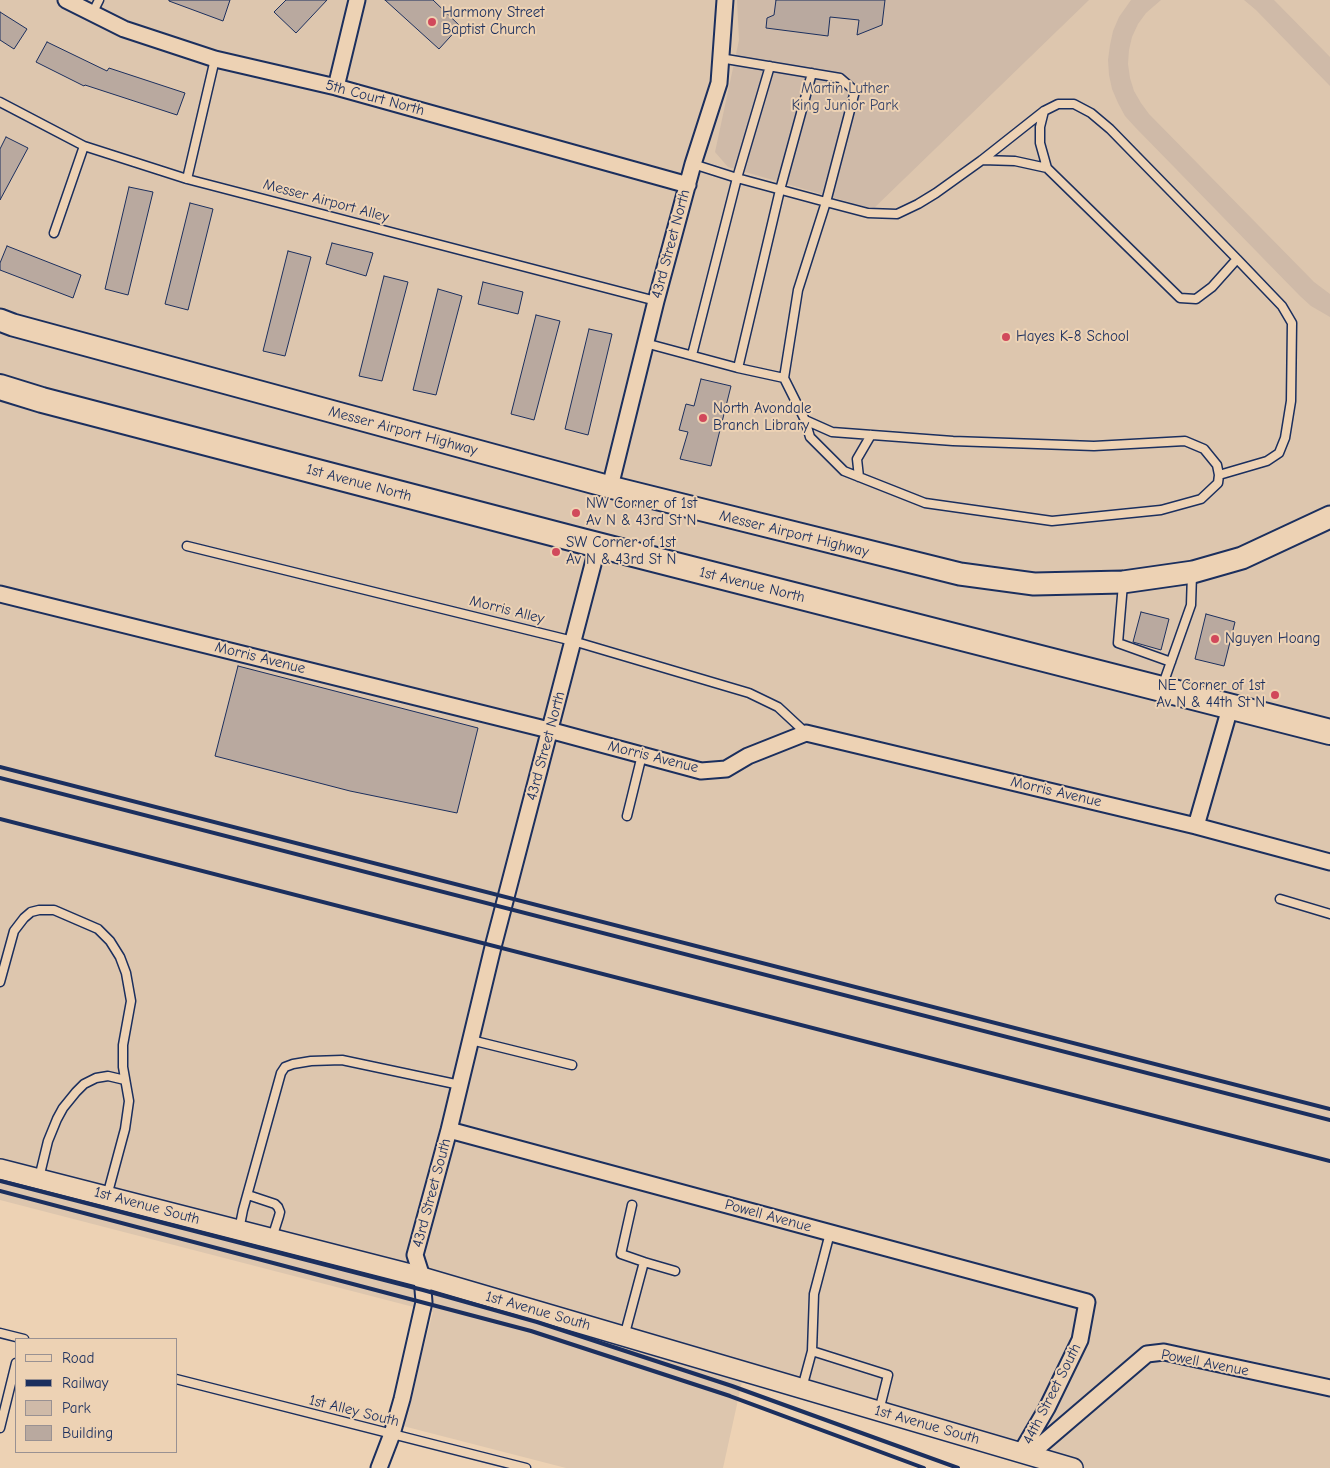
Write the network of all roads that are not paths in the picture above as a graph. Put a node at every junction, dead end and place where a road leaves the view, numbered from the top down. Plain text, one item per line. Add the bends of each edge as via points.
1 (66, 0) edge
2 (357, 0) edge
3 (725, 0) edge
4 (96, 7) edge
5 (720, 58) junction
6 (215, 59) junction
7 (770, 66) junction
8 (812, 73) junction
9 (336, 87) junction
10 (0, 102) edge
11 (1044, 112) junction
12 (84, 146) junction
13 (982, 160) junction
14 (694, 164) junction
15 (1047, 168) junction
16 (736, 178) junction
17 (187, 179) junction
18 (688, 185) junction
19 (780, 190) junction
20 (826, 202) junction
21 (54, 233) dead end
22 (1237, 259) junction
23 (656, 301) junction
24 (0, 320) edge
25 (645, 343) junction
26 (692, 356) junction
27 (738, 368) junction
28 (784, 378) junction
29 (0, 387) edge
30 (804, 420) junction
31 (871, 435) junction
32 (1219, 475) junction
33 (859, 477) junction
34 (610, 487) junction
35 (1330, 517) edge
36 (598, 545) junction
37 (187, 546) dead end
38 (1193, 572) junction
39 (1123, 582) junction
40 (0, 594) edge
41 (573, 641) junction
42 (1171, 662) junction
43 (1161, 690) junction
44 (1230, 708) junction
45 (550, 730) junction
46 (806, 732) junction
47 (1330, 732) edge
48 (642, 755) junction
49 (627, 816) dead end
50 (1196, 826) junction
51 (1330, 862) edge
52 (1280, 898) dead end
53 (1330, 914) edge
54 (493, 946) joint
55 (0, 982) edge
56 (471, 1040) junction
57 (572, 1065) dead end
58 (126, 1080) junction
59 (460, 1085) junction
60 (449, 1130) junction
61 (0, 1168) edge
62 (39, 1178) junction
63 (248, 1195) junction
64 (108, 1196) junction
65 (632, 1205) dead end
66 (239, 1230) junction
67 (830, 1233) junction
68 (272, 1239) junction
69 (644, 1262) junction
70 (675, 1271) dead end
71 (422, 1277) junction
72 (1087, 1302) joint
73 (0, 1333) edge
74 (624, 1336) junction
75 (19, 1338) edge
76 (812, 1351) junction
77 (15, 1367) edge
78 (178, 1380) edge
79 (802, 1388) junction
80 (1330, 1388) edge
81 (879, 1411) junction
82 (0, 1428) edge
83 (392, 1434) junction
84 (1029, 1455) junction
85 (379, 1468) edge
86 (526, 1468) edge
87 (1073, 1468) edge

1 - 4 street, 5th Court North
2 - 9 street
3 - 5 street, 43rd Street North
4 - 6 street, 5th Court North via 124,29
5 - 7 lane
5 - 14 street, 43rd Street North via 719,83
6 - 9 street, 5th Court North
6 - 17 lane
7 - 8 lane
7 - 16 lane
8 - 19 lane
8 - 20 lane via 840,78 854,91
9 - 18 street, 5th Court North
10 - 12 lane, Messer Airport Alley
11 - 13 lane
11 - 15 lane via 1040,143
11 - 22 lane via 1058,104 1074,104 1091,113
12 - 17 lane, Messer Airport Alley
12 - 21 lane
13 - 15 lane via 1015,160
13 - 20 lane via 924,201 897,214 868,212
14 - 16 lane
14 - 18 street, 43rd Street North
15 - 22 lane via 1180,298 1196,299 1212,288
16 - 19 lane
16 - 26 lane
17 - 23 lane, Messer Airport Alley
18 - 23 street, 43rd Street North
19 - 20 lane
19 - 27 lane
20 - 28 lane via 798,290
22 - 32 lane via 1282,306 1292,323 1292,401 1286,438 1279,453 1267,461
23 - 25 street, 43rd Street North
24 - 34 main road, Messer Airport Highway
25 - 26 lane
25 - 34 street, 43rd Street North
26 - 27 lane
27 - 28 lane
28 - 30 lane
29 - 36 main road, 1st Avenue North
30 - 31 lane via 832,432
30 - 33 lane via 810,437 844,471
31 - 32 lane via 1094,446 1185,441 1204,449 1217,465
31 - 33 lane via 857,459
32 - 33 lane via 1218,483 1201,499 1161,510 1052,521 924,503
34 - 39 main road, Messer Airport Highway via 960,574 1034,584
35 - 38 main road, Messer Airport Highway via 1242,558
36 - 41 street, 43rd Street North
36 - 43 main road, 1st Avenue North
37 - 41 lane, Morris Alley
38 - 39 main road, Messer Airport Highway
38 - 42 lane via 1191,605
39 - 42 lane via 1118,643
40 - 45 street, Morris Avenue
41 - 45 street, 43rd Street North
41 - 46 lane, Morris Alley via 749,693 778,707
42 - 43 lane
43 - 44 main road, 1st Avenue North
44 - 47 main road, 1st Avenue North
44 - 50 street
45 - 48 street, Morris Avenue
45 - 54 street, 43rd Street North
46 - 48 street, Morris Avenue via 726,768 701,771
46 - 50 street, Morris Avenue
48 - 49 lane
50 - 51 street, Morris Avenue
52 - 53 lane
54 - 56 street, 43rd Street South
55 - 58 lane via 14,931 32,912 54,910 98,929 110,941 126,973 131,1001 122,1045
56 - 57 lane
56 - 59 street, 43rd Street South
58 - 62 lane via 108,1076 96,1078 76,1092 57,1119
58 - 64 lane via 125,1129
59 - 60 street, 43rd Street South
59 - 63 lane via 342,1060 311,1061 285,1067
60 - 67 street, Powell Avenue
60 - 71 street, 43rd Street South via 415,1255
61 - 62 street, 1st Avenue South
62 - 64 street, 1st Avenue South
63 - 66 lane
63 - 68 lane via 278,1207 280,1212
64 - 66 street, 1st Avenue South
65 - 69 lane via 621,1254
66 - 68 street, 1st Avenue South
67 - 72 street, Powell Avenue
67 - 76 lane via 814,1294
68 - 71 street, 1st Avenue South
69 - 70 lane
69 - 74 lane
71 - 74 street, 1st Avenue South
71 - 83 street, 43rd Street South via 424,1302
72 - 84 street, 44th Street South via 1080,1340 1024,1449
73 - 75 lane
74 - 79 street, 1st Avenue South
76 - 79 lane
76 - 81 lane via 888,1375
77 - 82 lane
78 - 83 lane, 1st Alley South
79 - 81 street, 1st Avenue South
80 - 84 street, Powell Avenue via 1164,1352 1147,1354
81 - 84 street, 1st Avenue South
83 - 85 street, 43rd Street South
83 - 86 lane, 1st Alley South
84 - 87 street, 1st Avenue South

